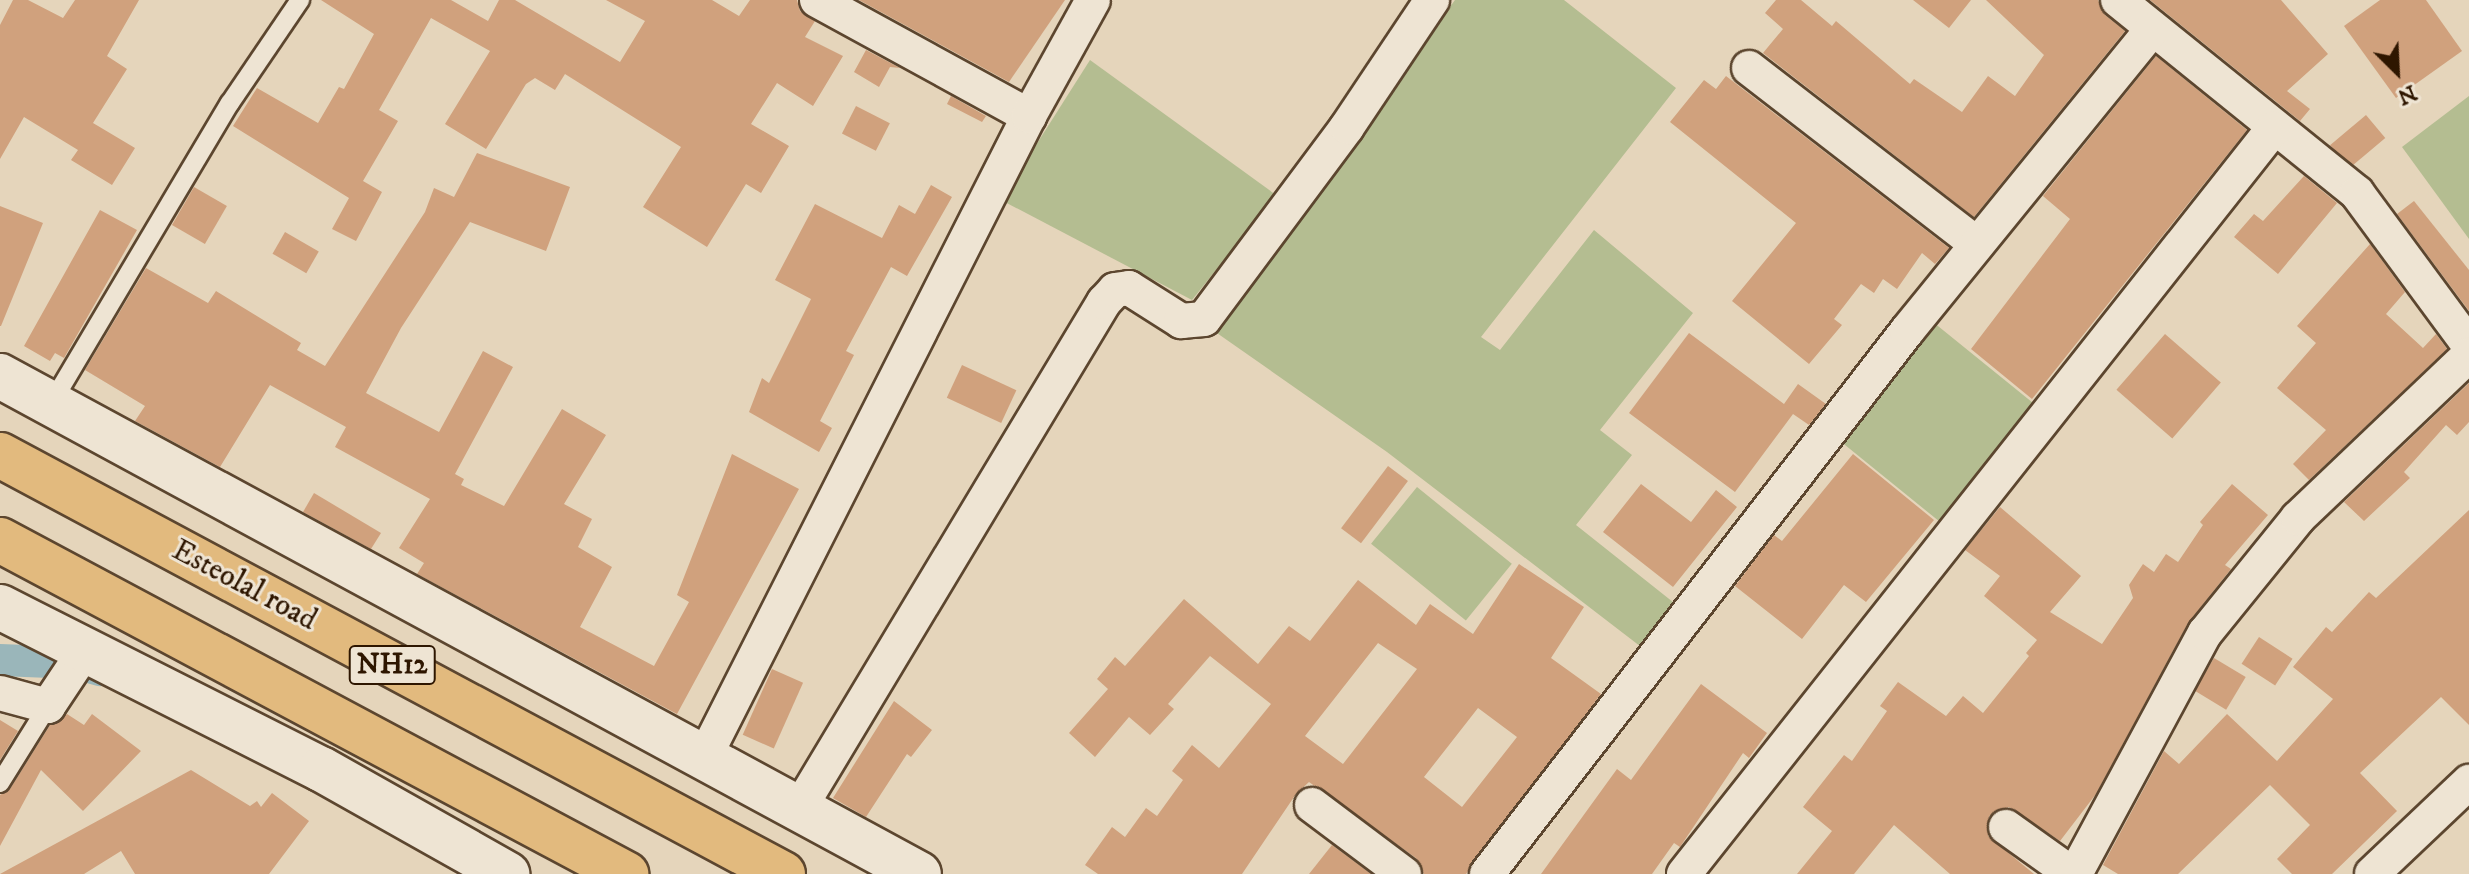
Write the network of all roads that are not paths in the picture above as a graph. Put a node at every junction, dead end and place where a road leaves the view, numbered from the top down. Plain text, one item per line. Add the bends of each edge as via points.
1 (300, 0) edge
2 (817, 0) edge
3 (1093, 0) edge
4 (1432, 0) edge
5 (2118, 0) edge
6 (2152, 29) junction
7 (1749, 68) dead end
8 (1029, 116) junction
9 (2273, 129) junction
10 (1977, 244) junction
11 (2469, 345) edge
12 (2469, 355) edge
13 (0, 376) edge
14 (51, 404) junction
15 (0, 455) edge
16 (0, 540) edge
17 (0, 607) edge
18 (64, 681) junction
19 (0, 693) edge
20 (704, 758) junction
21 (2469, 782) edge
22 (0, 783) edge
23 (1312, 805) dead end
24 (799, 809) junction
25 (2006, 827) dead end
26 (507, 874) edge
27 (626, 874) edge
28 (783, 874) edge
29 (919, 874) edge
30 (1404, 874) edge
31 (1487, 874) edge
32 (1684, 874) edge
33 (2074, 874) edge
34 (2372, 874) edge

1 - 14 lane via 230,103
2 - 8 street
3 - 8 street
4 - 24 street via 1347,127 1204,319 1181,321 1129,288 1115,290 1104,302
5 - 6 street
6 - 9 street
6 - 10 street
7 - 10 street
8 - 20 street
9 - 11 street via 2357,193
9 - 32 street
10 - 31 street
12 - 33 street via 2298,518 2205,633
13 - 14 street
14 - 20 street
15 - 28 highway, Esteolal road / NH12
16 - 27 highway, NH12
17 - 18 street
18 - 19 street
18 - 22 lane
18 - 26 street via 321,769
20 - 24 street
21 - 34 street
23 - 30 street
24 - 29 street
25 - 33 street

